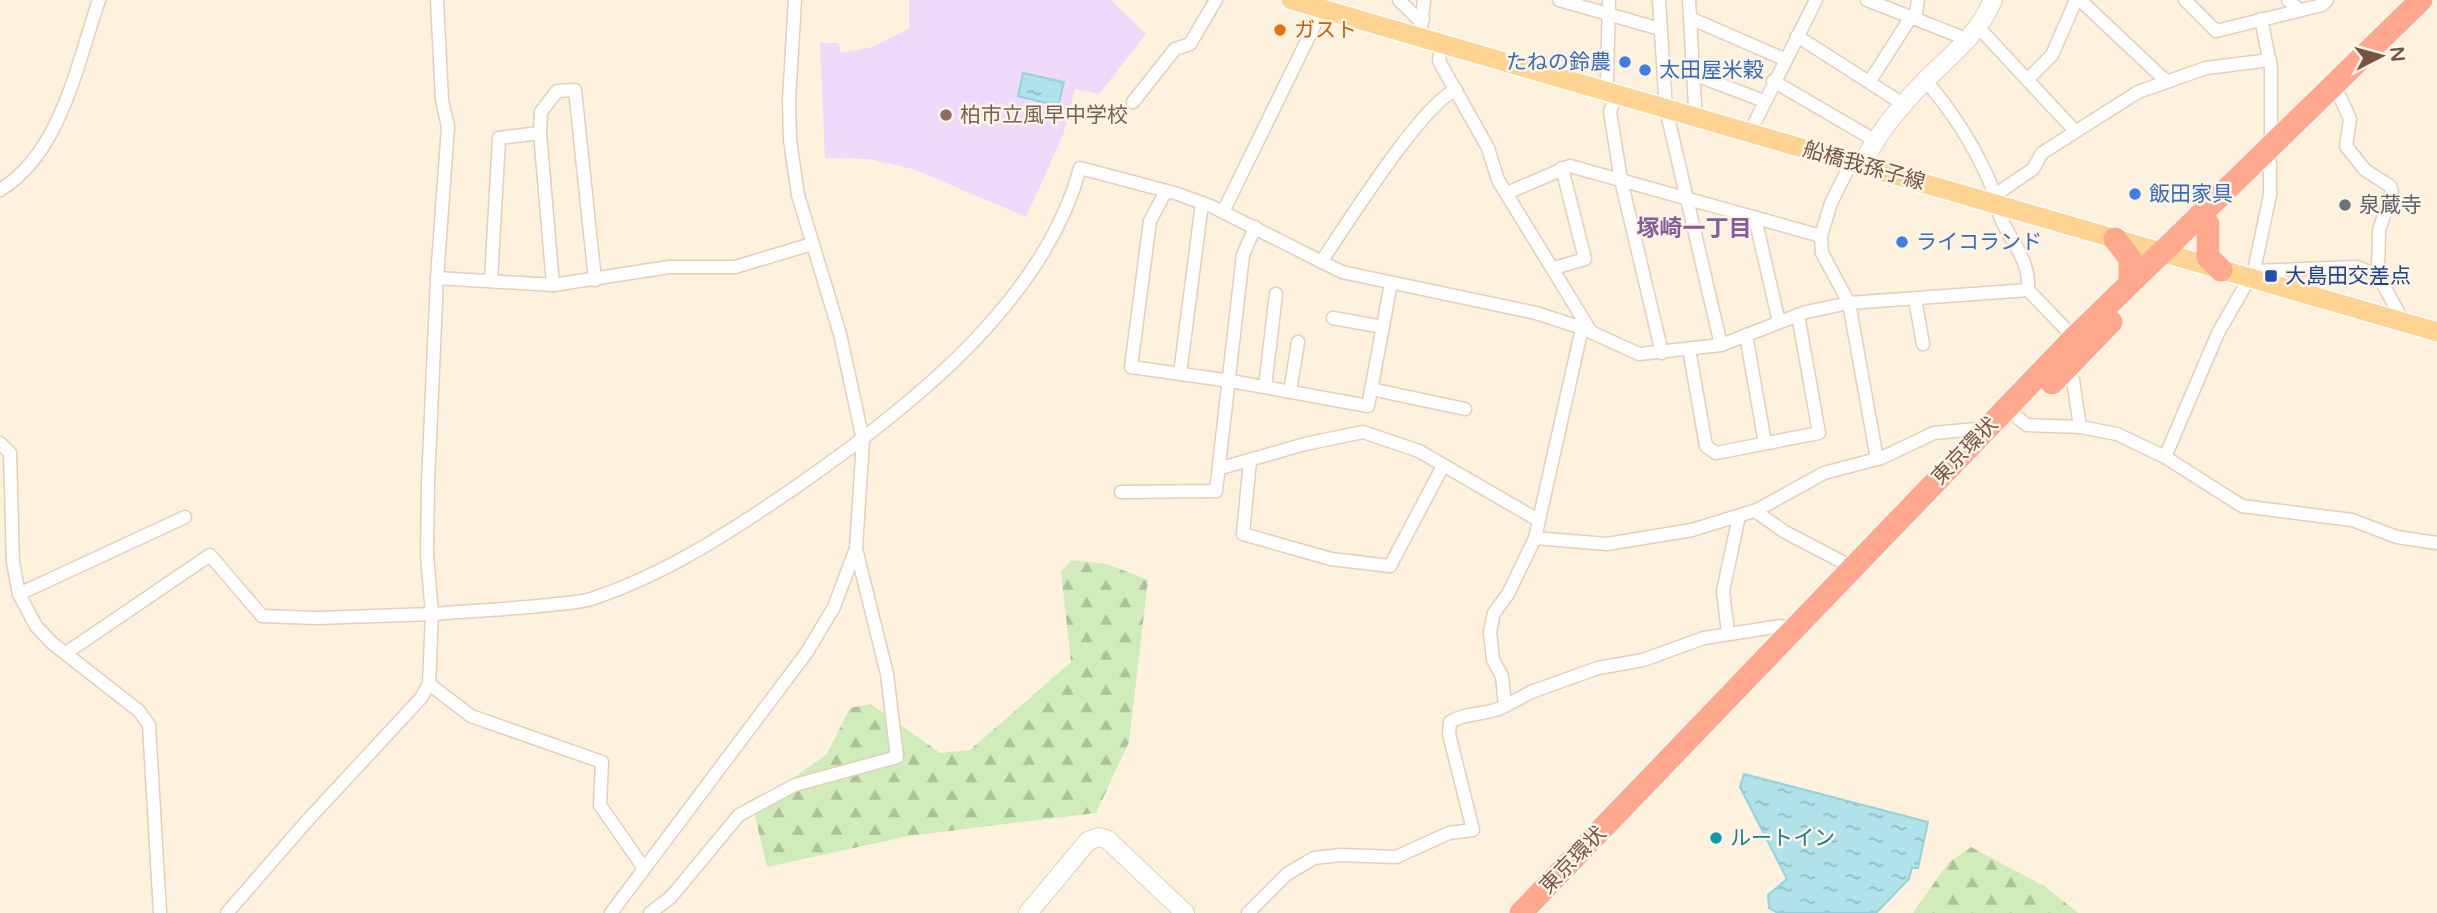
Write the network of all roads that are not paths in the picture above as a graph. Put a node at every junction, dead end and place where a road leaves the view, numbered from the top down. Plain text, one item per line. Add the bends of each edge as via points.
1 (99, 0) edge
2 (437, 0) edge
3 (795, 0) edge
4 (1216, 0) edge
5 (1291, 0) edge
6 (1399, 0) edge
7 (1424, 0) edge
8 (1559, 0) edge
9 (1609, 0) edge
10 (1659, 0) edge
11 (1689, 0) edge
12 (1816, 0) edge
13 (1867, 0) edge
14 (1918, 0) edge
15 (1993, 0) edge
16 (2078, 0) edge
17 (2185, 0) edge
18 (2288, 0) edge
19 (2327, 0) edge
20 (2421, 0) edge
21 (2437, 4) edge
22 (1322, 10) junction
23 (2299, 10) junction
24 (1608, 15) junction
25 (1690, 18) junction
26 (1913, 18) junction
27 (1423, 19) junction
28 (2261, 19) junction
29 (1660, 29) junction
30 (1974, 34) junction
31 (1797, 36) junction
32 (1420, 39) junction
33 (1441, 46) junction
34 (1784, 59) junction
35 (2270, 60) junction
36 (1693, 75) junction
37 (1925, 80) junction
38 (2027, 80) junction
39 (1773, 81) junction
40 (1870, 81) junction
41 (2167, 82) junction
42 (1456, 90) junction
43 (1609, 94) junction
44 (2340, 97) junction
45 (1764, 101) junction
46 (1133, 102) dead end
47 (1903, 104) junction
48 (1666, 109) junction
49 (1692, 117) junction
50 (2075, 131) junction
51 (540, 133) junction
52 (1748, 134) junction
53 (1876, 141) junction
54 (2271, 155) junction
55 (1856, 164) junction
56 (1562, 167) junction
57 (1621, 180) junction
58 (0, 190) edge
59 (1166, 191) junction
60 (1507, 193) junction
61 (1686, 197) junction
62 (1996, 200) junction
63 (1202, 203) junction
64 (1223, 212) junction
65 (1755, 218) junction
66 (2208, 223) junction
67 (1255, 227) junction
68 (1821, 236) junction
69 (2115, 239) junction
70 (813, 244) junction
71 (2167, 254) junction
72 (1321, 262) junction
73 (1554, 268) junction
74 (2221, 270) junction
75 (2378, 275) junction
76 (2251, 276) junction
77 (437, 278) junction
78 (595, 280) junction
79 (492, 281) junction
80 (1391, 282) junction
81 (2130, 283) junction
82 (553, 285) junction
83 (2028, 290) junction
84 (1276, 294) dead end
85 (1915, 299) junction
86 (1849, 303) junction
87 (1798, 315) junction
88 (1333, 317) dead end
89 (1779, 322) junction
90 (2404, 323) junction
91 (1383, 327) junction
92 (1586, 330) junction
93 (2437, 332) edge
94 (1746, 335) junction
95 (2074, 338) junction
96 (1298, 342) dead end
97 (1923, 344) dead end
98 (1721, 345) junction
99 (1689, 349) junction
100 (1662, 353) junction
101 (2064, 371) junction
102 (1180, 374) junction
103 (1231, 381) junction
104 (1265, 387) junction
105 (1371, 389) junction
106 (1290, 392) junction
107 (1465, 409) dead end
108 (2018, 418) junction
109 (2080, 427) junction
110 (1987, 428) junction
111 (863, 440) junction
112 (0, 443) edge
113 (1765, 443) junction
114 (2165, 457) junction
115 (1877, 459) junction
116 (1250, 460) junction
117 (1443, 466) junction
118 (1221, 468) junction
119 (1121, 492) dead end
120 (1755, 510) junction
121 (1739, 516) junction
122 (185, 517) dead end
123 (1538, 520) junction
124 (1535, 538) junction
125 (2437, 543) edge
126 (856, 548) junction
127 (1852, 568) junction
128 (19, 594) junction
129 (432, 614) junction
130 (1728, 633) junction
131 (1790, 634) junction
132 (66, 653) junction
133 (429, 684) junction
134 (1505, 706) junction
135 (643, 867) junction
136 (160, 913) edge
137 (227, 913) edge
138 (611, 913) edge
139 (650, 913) edge
140 (1028, 913) edge
141 (1185, 913) edge
142 (1248, 913) edge
143 (1521, 913) edge
144 (1543, 913) edge

1 - 58 street via 54,132 19,179
2 - 77 street via 442,100 448,127
3 - 70 street via 790,140 798,195
4 - 46 street via 1190,44 1175,49
5 - 22 main road, 船橋我孫子線
6 - 27 street
7 - 27 street
8 - 24 street
9 - 24 street
10 - 29 street
11 - 25 street
12 - 31 street
13 - 26 street
14 - 26 street
15 - 30 street
16 - 38 street via 2052,55
16 - 41 street
17 - 28 street via 2216,31
18 - 23 street
19 - 23 street
20 - 54 highway, 東京環状
21 - 44 highway, 東京環状
22 - 32 main road, 船橋我孫子線
22 - 64 street
23 - 28 street
24 - 29 street
24 - 43 street
25 - 34 street
25 - 36 street
26 - 30 street
26 - 40 street
27 - 32 street
28 - 35 street
29 - 48 street
30 - 37 street
30 - 38 street
31 - 34 street
31 - 40 street
32 - 33 main road, 船橋我孫子線
33 - 42 street via 1438,61
33 - 43 main road, 船橋我孫子線
34 - 39 street
35 - 41 street via 2206,68
35 - 54 street
36 - 45 street
36 - 49 street
37 - 47 street
37 - 62 street via 1957,117
38 - 50 street
39 - 45 street
39 - 53 street
40 - 47 street
41 - 50 street via 2120,102
42 - 60 street
42 - 72 street via 1447,93 1410,134
43 - 48 main road, 船橋我孫子線
43 - 57 street
44 - 54 highway, 東京環状
44 - 75 street via 2350,119 2346,146 2365,170 2392,192 2379,230
45 - 52 street
47 - 53 street
48 - 49 main road, 船橋我孫子線
48 - 61 street
49 - 52 main road, 船橋我孫子線
50 - 62 street via 2042,152 2033,169
51 - 78 street via 541,112 557,92 575,90
51 - 79 street via 499,138
51 - 82 street
52 - 55 main road, 船橋我孫子線
53 - 55 street
54 - 66 highway, 東京環状
54 - 71 highway, 東京環状
54 - 76 street via 2270,195
55 - 62 main road, 船橋我孫子線
55 - 68 street via 1831,203
56 - 57 street
56 - 60 street
56 - 73 street via 1585,259
57 - 61 street
57 - 100 street
59 - 63 street
59 - 102 street via 1150,221 1131,367
59 - 111 street via 1080,168 1064,216 998,313 933,381
60 - 73 street
61 - 65 street
61 - 98 street
62 - 69 main road, 船橋我孫子線
62 - 83 street via 2001,219 2023,256
63 - 64 street
63 - 102 street
64 - 67 street
65 - 68 street
65 - 89 street
66 - 71 highway, 東京環状
66 - 74 highway via 2208,257
67 - 72 street
67 - 103 street via 1243,255
68 - 86 street via 1822,253
69 - 71 main road, 船橋我孫子線
69 - 81 highway via 2130,258
70 - 78 street via 735,267 668,267
70 - 111 street via 840,334
71 - 74 main road, 船橋我孫子線
71 - 81 highway, 東京環状
71 - 101 highway, 東京環状
72 - 80 street via 1342,272
73 - 92 street
74 - 76 main road, 船橋我孫子線
75 - 76 street via 2357,267
75 - 90 street
76 - 90 main road, 船橋我孫子線
76 - 114 street via 2218,333
77 - 79 street
77 - 129 street via 428,495
78 - 82 street
79 - 82 street
80 - 91 street
80 - 92 street via 1536,313
81 - 95 highway, 東京環状
83 - 85 street
83 - 95 street
84 - 104 street
85 - 86 street
85 - 97 street
86 - 87 street
86 - 115 street
87 - 89 street
87 - 113 street via 1819,433
88 - 91 street
89 - 94 street
90 - 93 main road, 船橋我孫子線
91 - 105 street
92 - 100 street via 1639,354
92 - 123 street
94 - 98 street
94 - 113 street
95 - 110 highway, 東京環状
96 - 106 street
98 - 99 street
99 - 100 street
99 - 113 street via 1706,446 1716,453
101 - 108 highway, 東京環状
101 - 109 street via 2073,380
102 - 103 street
103 - 104 street
103 - 118 street
104 - 106 street
105 - 106 street via 1368,406
105 - 107 street
108 - 109 street via 2027,425
108 - 144 highway, 東京環状
109 - 114 street via 2117,434
110 - 115 street via 1934,433
110 - 127 highway, 東京環状
111 - 126 street
111 - 129 street via 748,520 654,574 588,600
112 - 128 street via 10,453 13,562
114 - 125 street via 2242,506 2352,520 2397,537
115 - 120 street via 1824,473
116 - 117 street via 1363,432 1419,451
116 - 117 street via 1243,534 1331,559 1390,566
116 - 118 street
117 - 123 street
118 - 119 street via 1216,491
120 - 121 street
120 - 127 street
121 - 124 street via 1623,542
121 - 130 street via 1723,591
122 - 128 street
123 - 124 street
124 - 134 street via 1494,613 1490,632
126 - 135 street via 834,607 807,652
126 - 139 street via 887,674 897,757 795,785 739,815 671,897
127 - 131 highway, 東京環状
128 - 132 street via 36,626
129 - 132 street via 262,616 210,555
129 - 133 street
130 - 131 street via 1781,626
130 - 134 street via 1643,660 1577,674
131 - 143 highway, 東京環状
132 - 136 street via 139,711 149,725
133 - 135 street via 471,716 602,762 600,805
133 - 137 street via 412,710
134 - 142 street via 1450,722 1449,734 1475,826 1471,833 1449,833 1396,857 1314,858 1287,874
135 - 138 street
140 - 141 street via 1088,841 1099,837 1108,840

